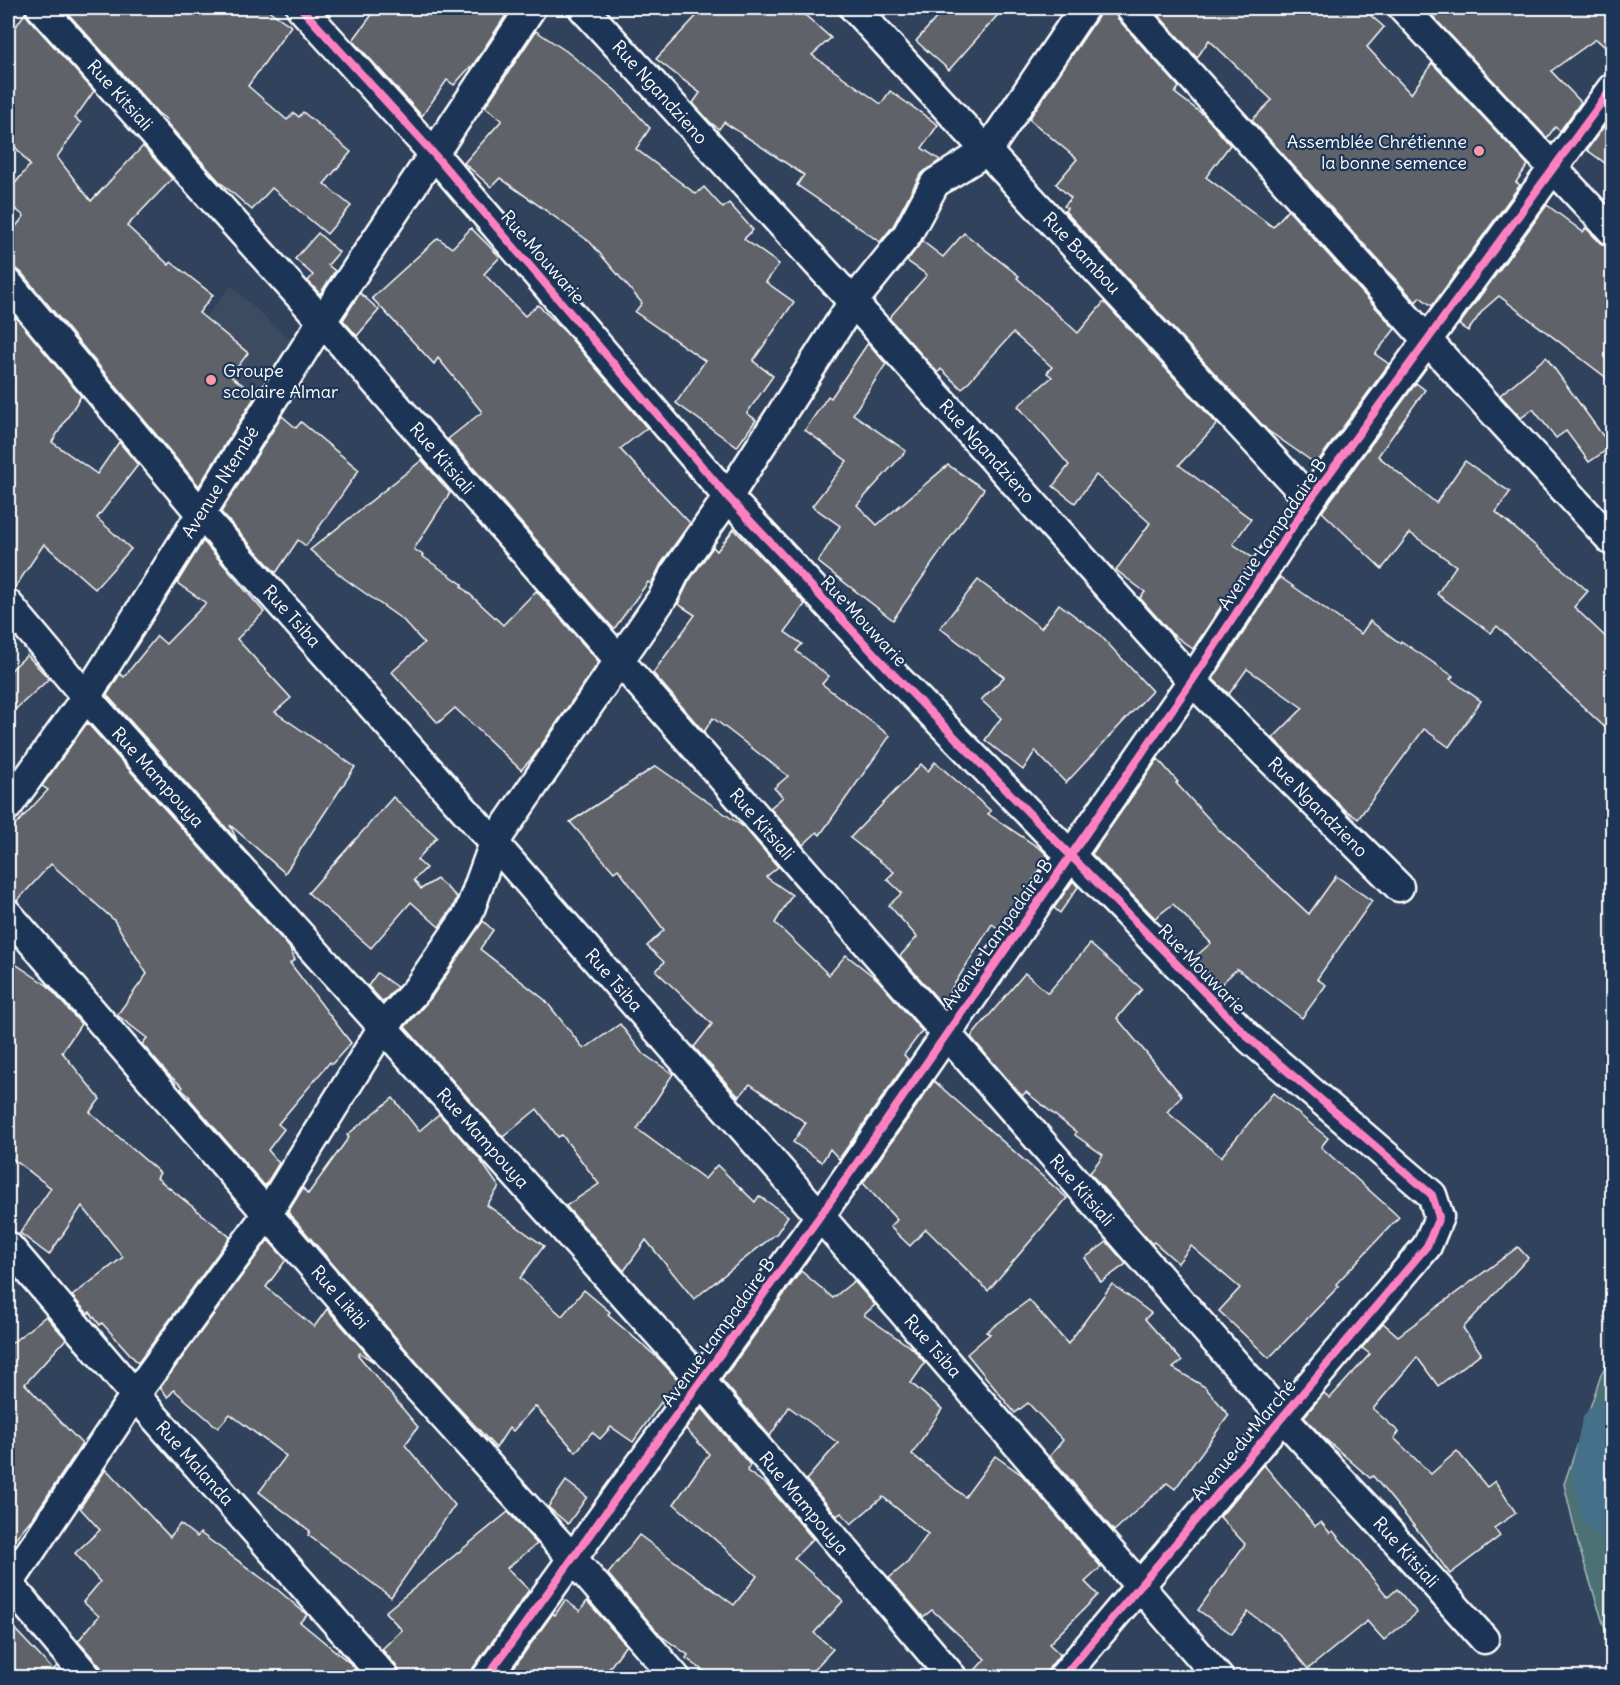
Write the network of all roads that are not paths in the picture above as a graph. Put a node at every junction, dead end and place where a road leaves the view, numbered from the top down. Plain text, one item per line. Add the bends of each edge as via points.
1 (41, 8) edge
2 (301, 8) edge
3 (531, 8) edge
4 (583, 8) edge
5 (854, 8) edge
6 (1084, 8) edge
7 (1130, 8) edge
8 (1403, 8) edge
9 (1612, 88) edge
10 (988, 150) junction
11 (433, 153) junction
12 (1555, 169) junction
13 (1612, 231) edge
14 (8, 283) edge
15 (853, 302) junction
16 (322, 321) junction
17 (1427, 340) junction
18 (729, 497) junction
19 (1310, 500) junction
20 (200, 513) junction
21 (1612, 541) edge
22 (8, 604) edge
23 (619, 660) junction
24 (1192, 681) junction
25 (86, 697) junction
26 (8, 806) edge
27 (494, 843) junction
28 (1070, 855) junction
29 (1399, 887) dead end
30 (8, 914) edge
31 (382, 1027) junction
32 (946, 1036) junction
33 (267, 1214) junction
34 (820, 1216) junction
35 (1440, 1217) joint
36 (8, 1246) edge
37 (700, 1381) junction
38 (135, 1395) junction
39 (1282, 1417) junction
40 (572, 1558) junction
41 (8, 1584) edge
42 (1139, 1584) junction
43 (1484, 1639) dead end
44 (88, 1677) edge
45 (385, 1677) edge
46 (486, 1677) edge
47 (676, 1677) edge
48 (953, 1677) edge
49 (1062, 1677) edge
50 (1218, 1677) edge

1 - 16 street, Rue Kitsiali
2 - 11 street, Rue Mouwarie
3 - 11 street, Avenue Ntembé
4 - 15 street, Rue Ngandzieno
5 - 10 street, Rue Bambou
6 - 10 street
7 - 17 street
8 - 12 street
9 - 12 street, Avenue Lampadaire B
10 - 15 street via 935,183 907,235
10 - 19 street, Rue Bambou
11 - 16 street, Avenue Ntembé
11 - 18 street, Rue Mouwarie
12 - 13 street
12 - 17 street, Avenue Lampadaire B
14 - 20 street, Rue Tsiba
15 - 18 street
15 - 24 street, Rue Ngandzieno
16 - 20 street, Avenue Ntembé
16 - 23 street, Rue Kitsiali
17 - 19 street, Avenue Lampadaire B
17 - 21 street
18 - 23 street
18 - 28 street, Rue Mouwarie via 893,674
19 - 24 street, Avenue Lampadaire B
20 - 25 street, Avenue Ntembé
20 - 27 street, Rue Tsiba
22 - 25 street, Rue Mampouya
23 - 27 street
23 - 32 street, Rue Kitsiali
24 - 28 street, Avenue Lampadaire B
24 - 29 street, Rue Ngandzieno
25 - 26 street, Avenue Ntembé
25 - 31 street, Rue Mampouya
27 - 31 street via 468,915 417,989
27 - 34 street, Rue Tsiba
28 - 32 street, Avenue Lampadaire B
28 - 35 street, Rue Mouwarie via 1250,1039 1432,1195
30 - 33 street, Rue Likibi
31 - 33 street
31 - 37 street, Rue Mampouya
32 - 34 street, Avenue Lampadaire B
32 - 39 street, Rue Kitsiali
33 - 38 street
33 - 40 street, Rue Likibi
34 - 37 street, Avenue Lampadaire B
34 - 42 street, Rue Tsiba
35 - 39 street, Avenue du Marché via 1427,1246
36 - 38 street, Rue Malanda
37 - 40 street, Avenue Lampadaire B
37 - 48 street, Rue Mampouya
38 - 41 street
38 - 45 street, Rue Malanda
39 - 42 street, Avenue du Marché
39 - 43 street, Rue Kitsiali
40 - 46 street, Avenue Lampadaire B
40 - 47 street, Rue Likibi
41 - 44 street
42 - 49 street, Avenue du Marché
42 - 50 street, Rue Tsiba

